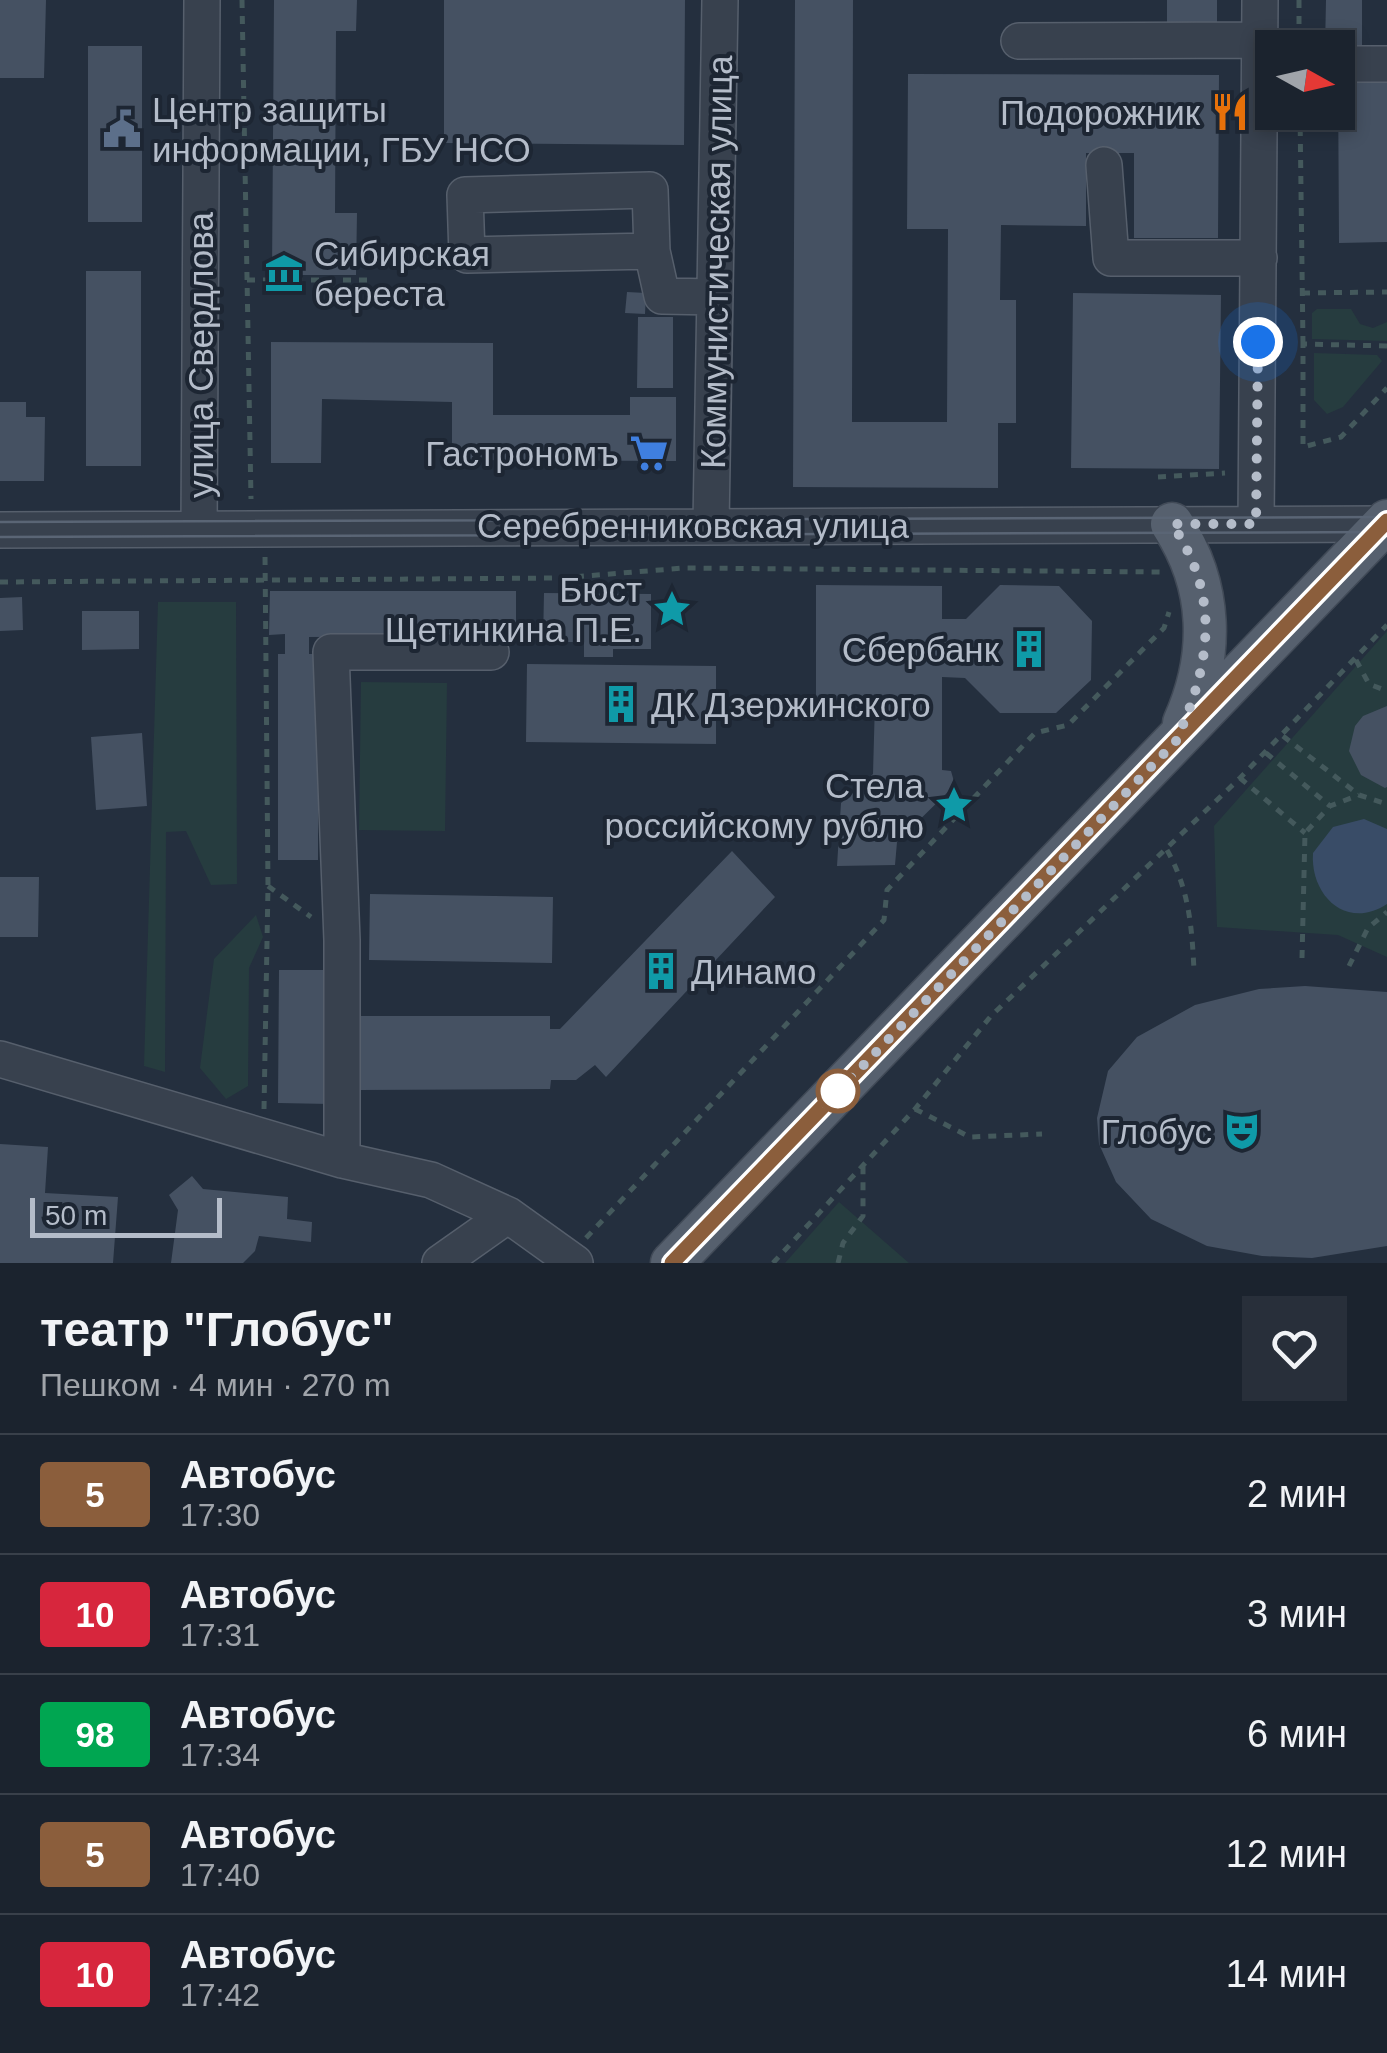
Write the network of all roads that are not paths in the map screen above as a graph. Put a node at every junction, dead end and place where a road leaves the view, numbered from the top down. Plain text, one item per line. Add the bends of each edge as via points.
1 (202, 0) edge
2 (720, 0) edge
3 (1260, 0) edge
4 (1262, 30) edge
5 (1019, 41) dead end
6 (1255, 55) edge
7 (1355, 64) edge
8 (1387, 64) edge
9 (1262, 130) edge
10 (1104, 165) dead end
11 (652, 250) junction
12 (1259, 258) junction
13 (715, 296) junction
14 (1386, 523) edge
15 (711, 524) junction
16 (1172, 524) junction
17 (1256, 524) junction
18 (199, 529) junction
19 (0, 530) edge
20 (491, 652) dead end
21 (1176, 741) junction
22 (0, 1059) edge
23 (342, 1160) junction
24 (508, 1215) junction
25 (572, 1260) edge
26 (440, 1263) edge
27 (672, 1263) edge

1 - 18 street, улица Свердлова
2 - 13 street, Коммунистическая улица
3 - 4 street
5 - 6 street
7 - 8 street
9 - 12 street
10 - 12 street via 1111,258
11 - 11 street via 650,190 465,195 466,256
11 - 13 street via 662,296
12 - 17 street
13 - 15 street, Коммунистическая улица
14 - 17 street, Серебренниковская улица
14 - 21 main road
15 - 16 street, Серебренниковская улица
15 - 18 street, Серебренниковская улица via 258,514
16 - 17 street, Серебренниковская улица
16 - 21 main road via 1186,546 1208,638 1200,686
18 - 19 street, Серебренниковская улица
20 - 23 street via 331,652
21 - 27 main road
22 - 23 street
23 - 24 street via 431,1180
24 - 25 street
24 - 26 street

